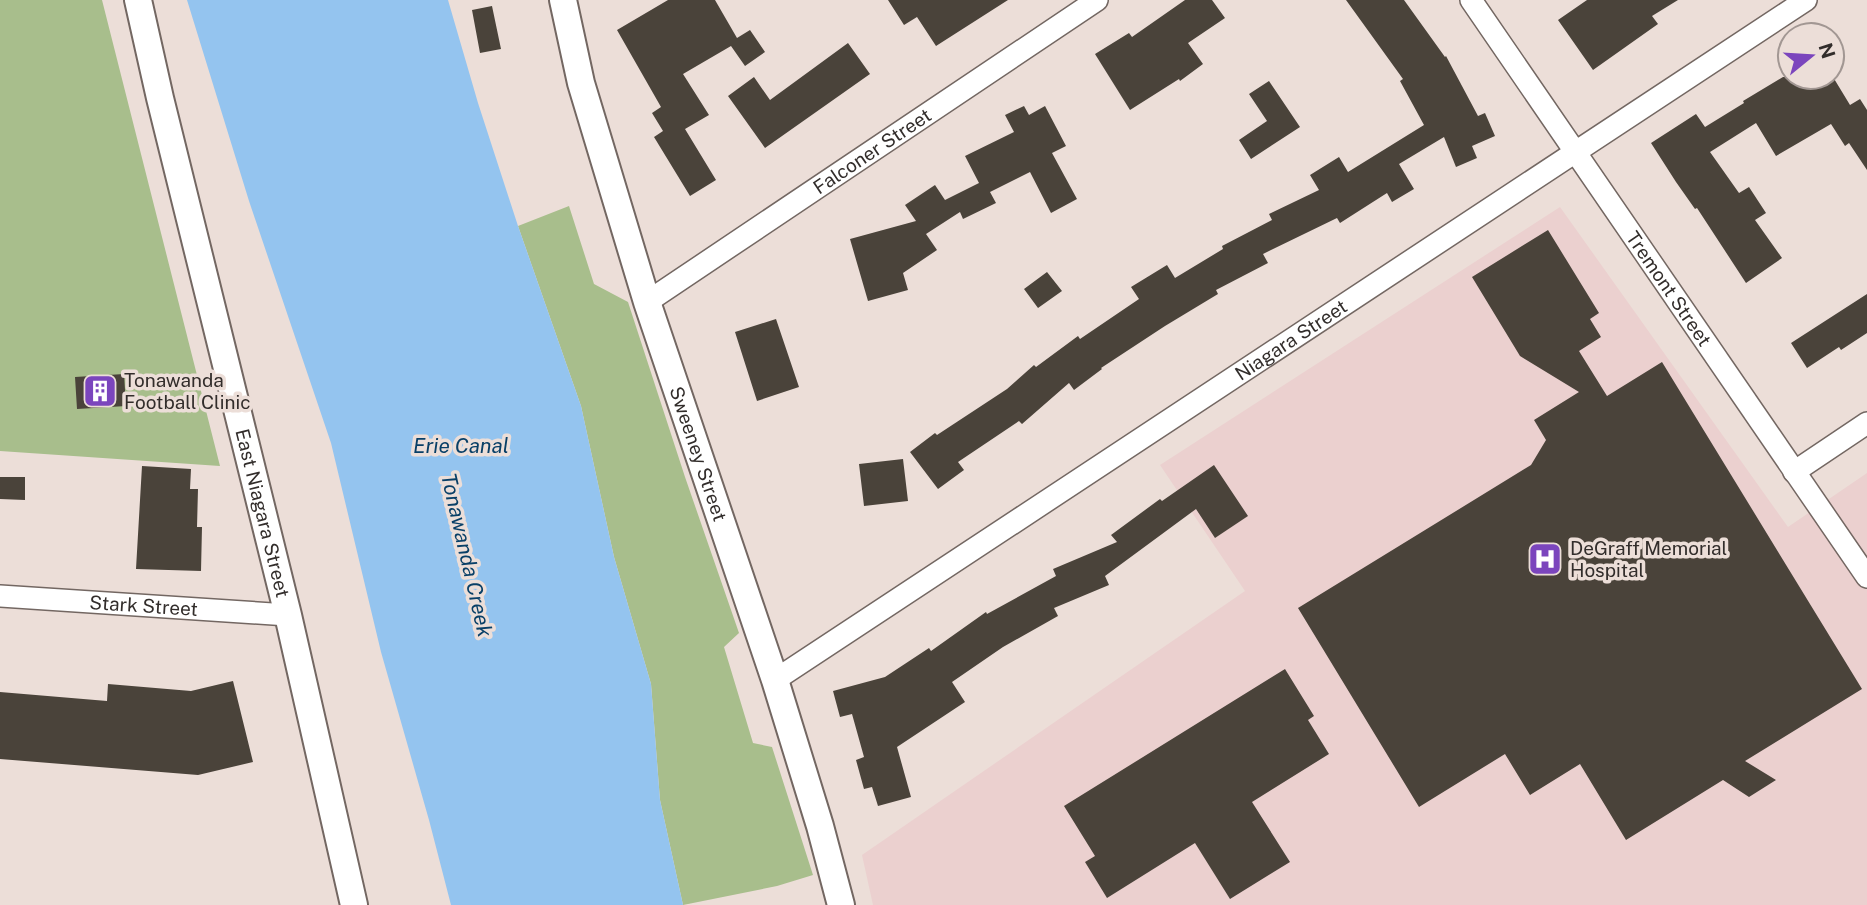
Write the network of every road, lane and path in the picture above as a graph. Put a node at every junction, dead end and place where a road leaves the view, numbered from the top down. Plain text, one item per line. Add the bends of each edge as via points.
1 (138, 0) edge
2 (563, 0) edge
3 (1097, 0) edge
4 (1471, 0) edge
5 (1806, 0) edge
6 (1577, 152) junction
7 (647, 302) junction
8 (1867, 423) edge
9 (1794, 472) junction
10 (1867, 577) edge
11 (0, 596) edge
12 (288, 615) junction
13 (775, 680) junction
14 (354, 905) edge
15 (841, 905) edge

1 - 12 street, East Niagara Street
2 - 7 street, Sweeney Street via 581,83
3 - 7 street, Falconer Street
4 - 6 street, Tremont Street
5 - 6 street, Niagara Street
6 - 9 street, Tremont Street
6 - 13 street, Niagara Street
7 - 13 street, Sweeney Street
8 - 9 street
9 - 10 street, Tremont Street
11 - 12 street, Stark Street
12 - 14 street, East Niagara Street
13 - 15 street, Sweeney Street

